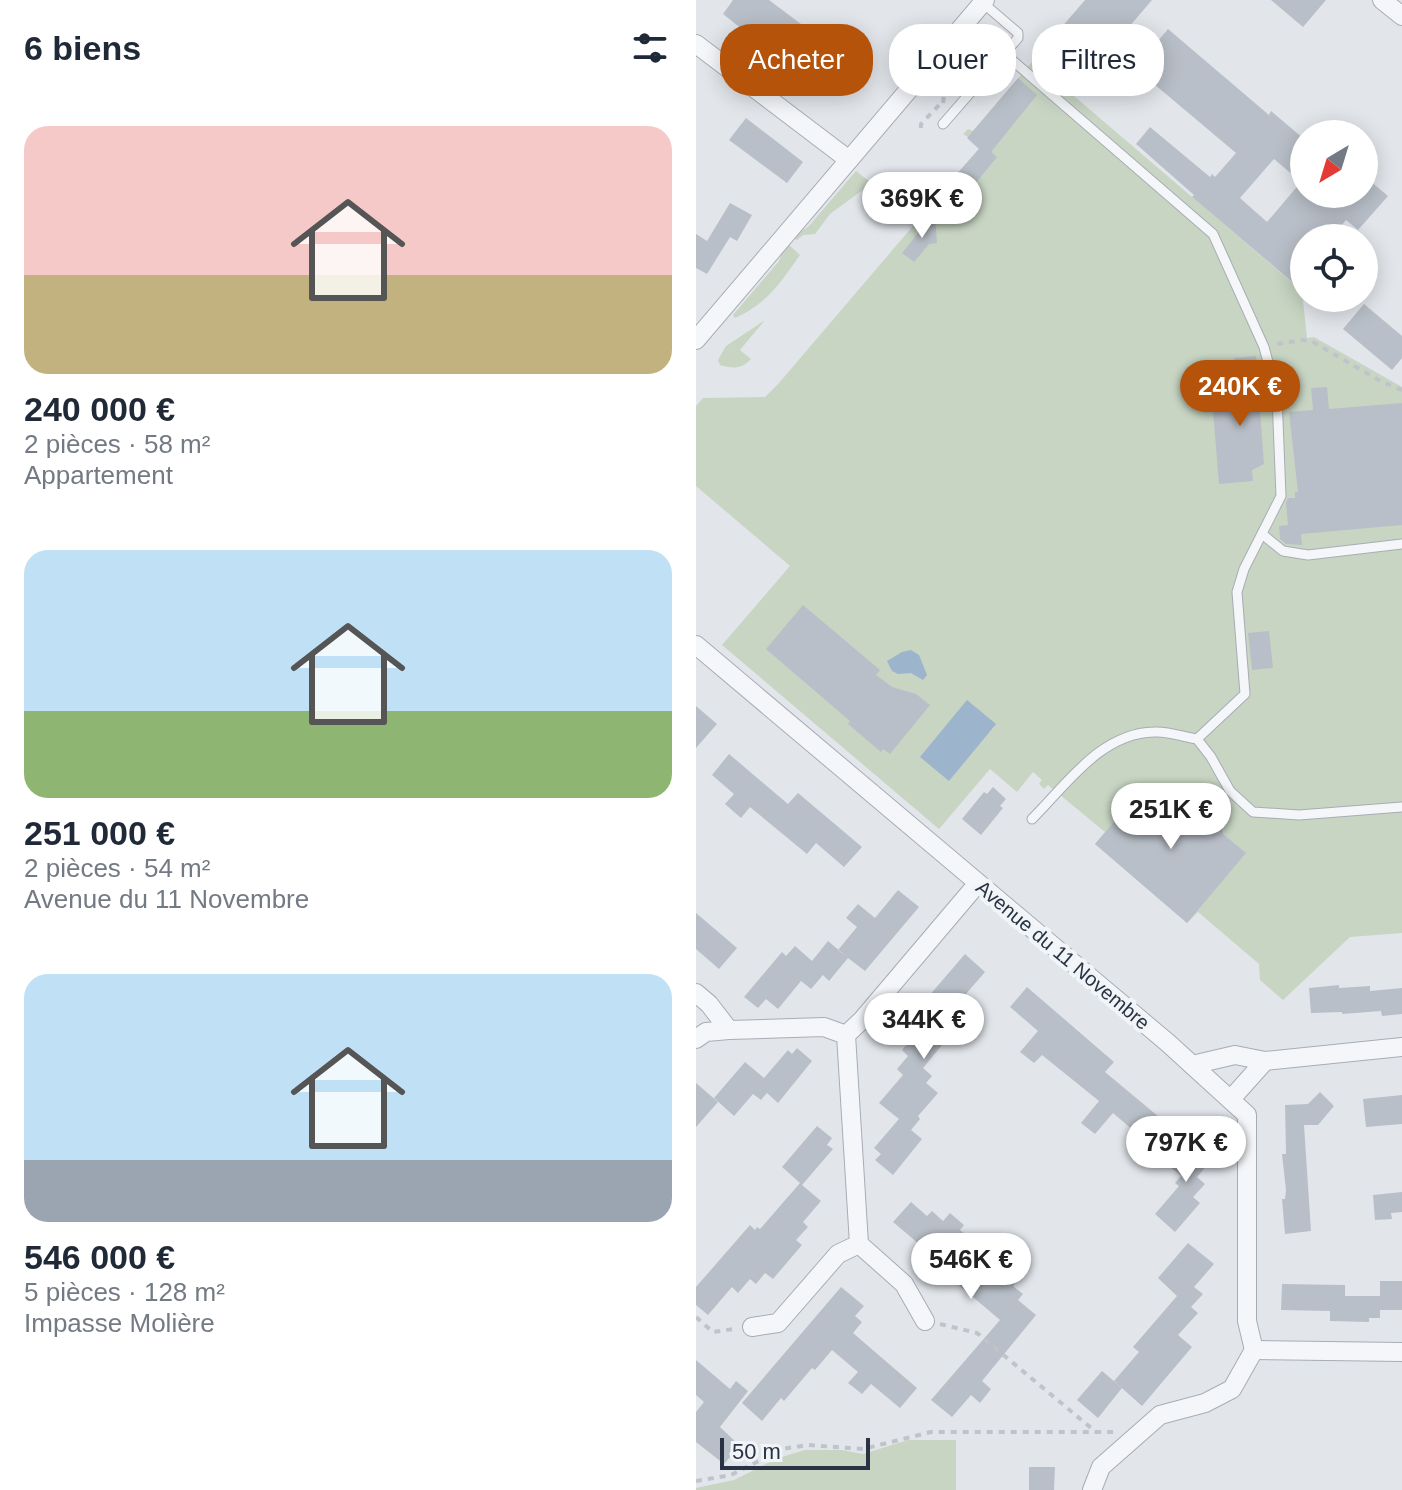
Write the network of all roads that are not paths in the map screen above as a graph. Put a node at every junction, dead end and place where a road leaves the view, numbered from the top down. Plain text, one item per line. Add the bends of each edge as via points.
1 (1382, 0) edge
2 (984, 2) edge
3 (1402, 16) edge
4 (1008, 24) edge
5 (696, 44) edge
6 (1016, 64) edge
7 (968, 96) edge
8 (943, 124) dead end
9 (849, 160) junction
10 (696, 340) edge
11 (1262, 534) junction
12 (1402, 544) edge
13 (696, 645) edge
14 (1197, 739) junction
15 (1402, 807) edge
16 (1032, 819) dead end
17 (978, 883) junction
18 (696, 993) edge
19 (729, 1030) junction
20 (846, 1035) junction
21 (696, 1039) edge
22 (1402, 1047) edge
23 (1265, 1061) junction
24 (1192, 1065) junction
25 (1231, 1099) junction
26 (859, 1244) junction
27 (925, 1321) road end
28 (752, 1327) road end
29 (1254, 1350) junction
30 (1402, 1352) edge
31 (1092, 1490) edge

1 - 3 street
2 - 4 lane
2 - 9 street
5 - 9 street
6 - 11 lane via 1213,234 1264,347 1277,396 1281,496
7 - 8 lane
9 - 10 street
11 - 12 lane via 1283,551 1308,555
11 - 14 lane via 1237,592 1245,694
13 - 17 street, Avenue du 11 Novembre
14 - 15 lane via 1230,791 1253,812 1299,815
14 - 16 lane via 1155,732 1119,738 1089,759
17 - 20 street
17 - 24 street, Avenue du 11 Novembre
18 - 19 street
19 - 20 street via 824,1027
19 - 21 street via 706,1032
20 - 26 street
22 - 23 street
23 - 24 street via 1235,1055
23 - 25 street
24 - 25 street, Avenue du 11 Novembre
25 - 29 street, Avenue du 11 Novembre via 1247,1115 1247,1321
26 - 27 street via 904,1284
26 - 28 street via 838,1254 778,1323
29 - 30 street
29 - 31 street via 1232,1389 1160,1415 1101,1467

